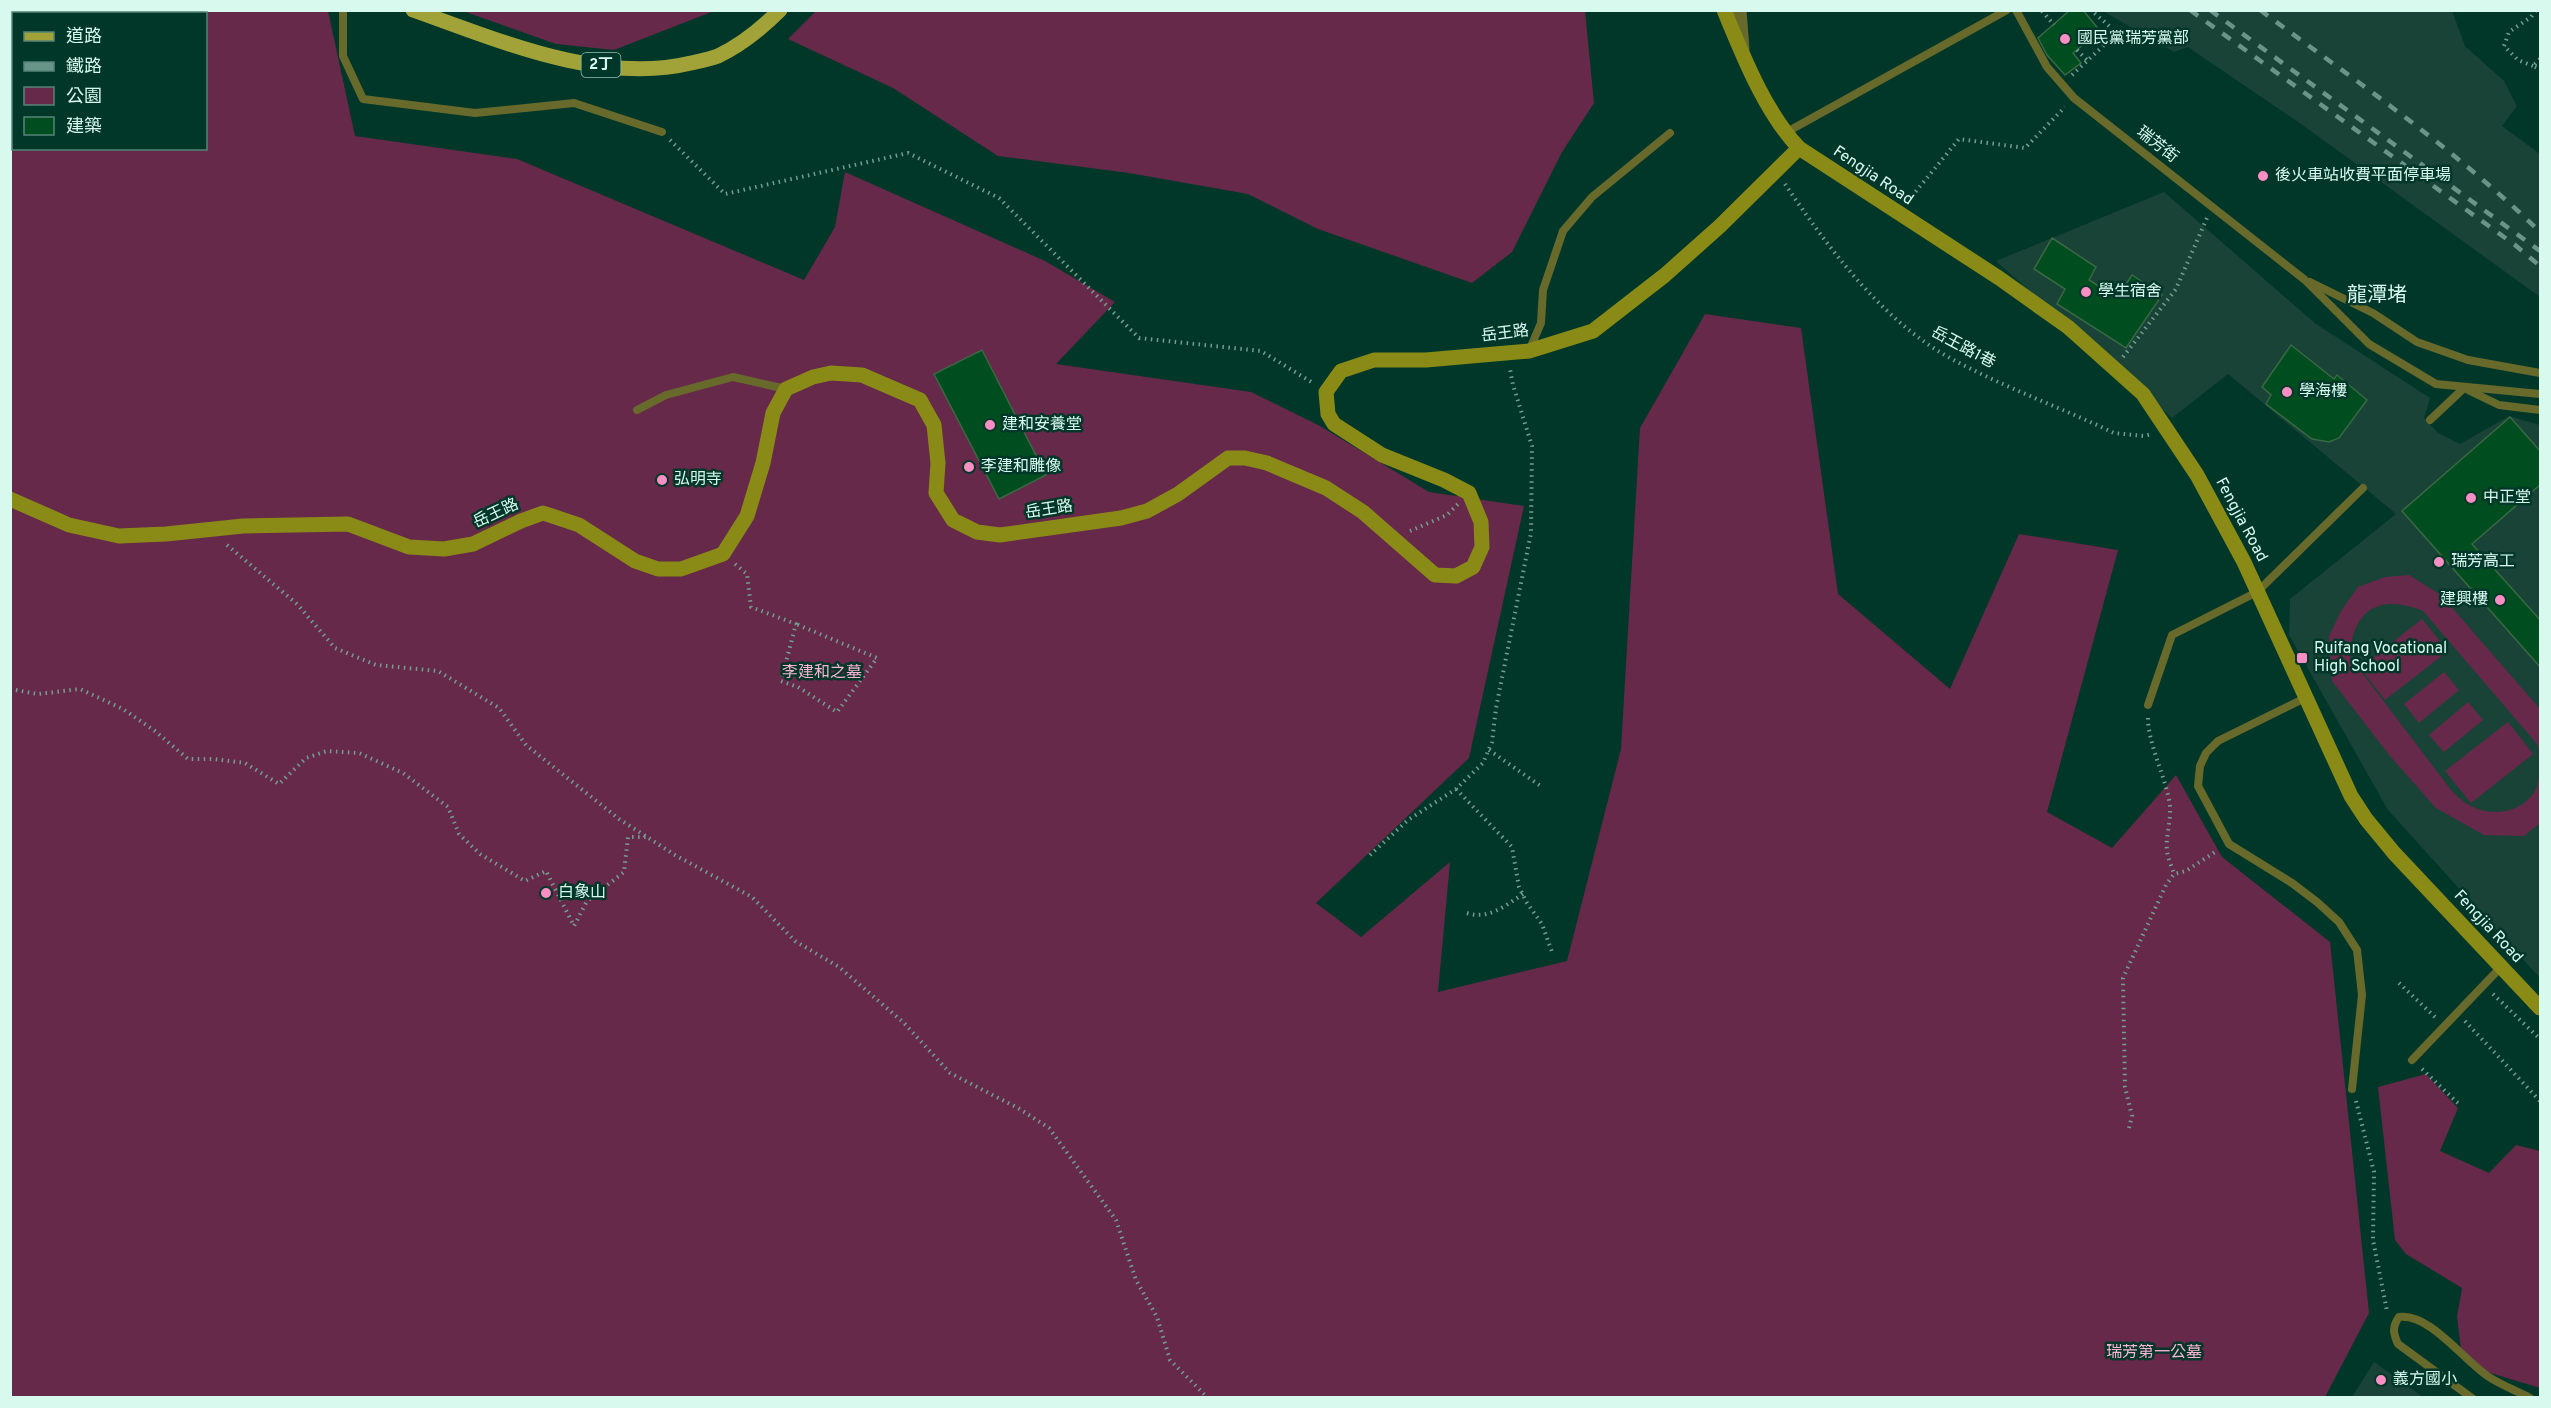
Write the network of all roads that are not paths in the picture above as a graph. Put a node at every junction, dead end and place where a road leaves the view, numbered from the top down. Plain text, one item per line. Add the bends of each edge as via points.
1 (343, 10) edge
2 (413, 10) edge
3 (780, 10) edge
4 (1724, 10) edge
5 (1738, 10) edge
6 (2007, 10) edge
7 (2016, 10) edge
8 (1743, 56) junction
9 (662, 132) road end
10 (1670, 133) dead end
11 (1785, 133) junction
12 (1799, 148) junction
13 (2305, 279) junction
14 (1529, 351) junction
15 (2541, 373) edge
16 (2464, 388) junction
17 (786, 389) junction
18 (2541, 394) edge
19 (637, 410) dead end
20 (2541, 410) edge
21 (2430, 420) dead end
22 (2363, 488) dead end
23 (10, 499) edge
24 (2257, 592) junction
25 (2305, 698) junction
26 (2148, 705) road end
27 (2501, 967) junction
28 (2541, 1008) edge
29 (2412, 1060) road end
30 (2352, 1089) road end
31 (2472, 1398) edge
32 (2530, 1398) edge

1 - 9 lane via 343,56 363,99 475,113 574,103
2 - 3 main road, 2丁 via 566,60 637,68 673,67 716,57 750,36
4 - 8 street
5 - 8 street
6 - 11 lane
7 - 13 lane, 瑞芳街 via 2047,67 2074,98
8 - 11 street
10 - 14 lane via 1592,197 1563,231 1543,290 1541,323
11 - 12 street, Fengjia Road
12 - 14 street, 岳王路 via 1720,226 1622,310 1593,331
12 - 24 street, Fengjia Road via 2068,327 2143,394 2197,475
13 - 15 lane, 瑞芳街 via 2373,313 2416,342 2468,360
13 - 16 lane, 瑞芳街 via 2369,344 2436,384
14 - 17 street, 岳王路 via 1426,360 1374,360 1341,371 1326,392 1328,414 1334,424 1382,455 1468,493 1481,522 1482,547 1473,567 1456,576 1435,575 1363,512 1326,488 1245,458 1228,458 1178,494 1146,511 1121,518 1000,535 977,532 953,520 936,493 934,425 920,400 862,375 831,373
16 - 18 lane, 瑞芳街
16 - 20 lane via 2499,405
16 - 21 lane
17 - 19 lane via 733,377 666,395
17 - 23 street, 岳王路 via 773,413 764,463 747,516 723,554 681,569 658,569 635,561 579,525 543,513 473,544 444,549 409,547 348,524 243,526 119,537 69,525
22 - 24 lane
24 - 25 street, Fengjia Road
24 - 26 lane via 2172,635
25 - 27 street, Fengjia Road via 2351,796 2366,819
25 - 30 lane via 2217,741 2200,766 2198,786 2229,844 2317,902 2339,922 2357,950 2362,995
27 - 28 street, Fengjia Road
27 - 29 lane
31 - 32 lane via 2398,1344 2394,1325 2399,1317 2426,1322 2490,1378

